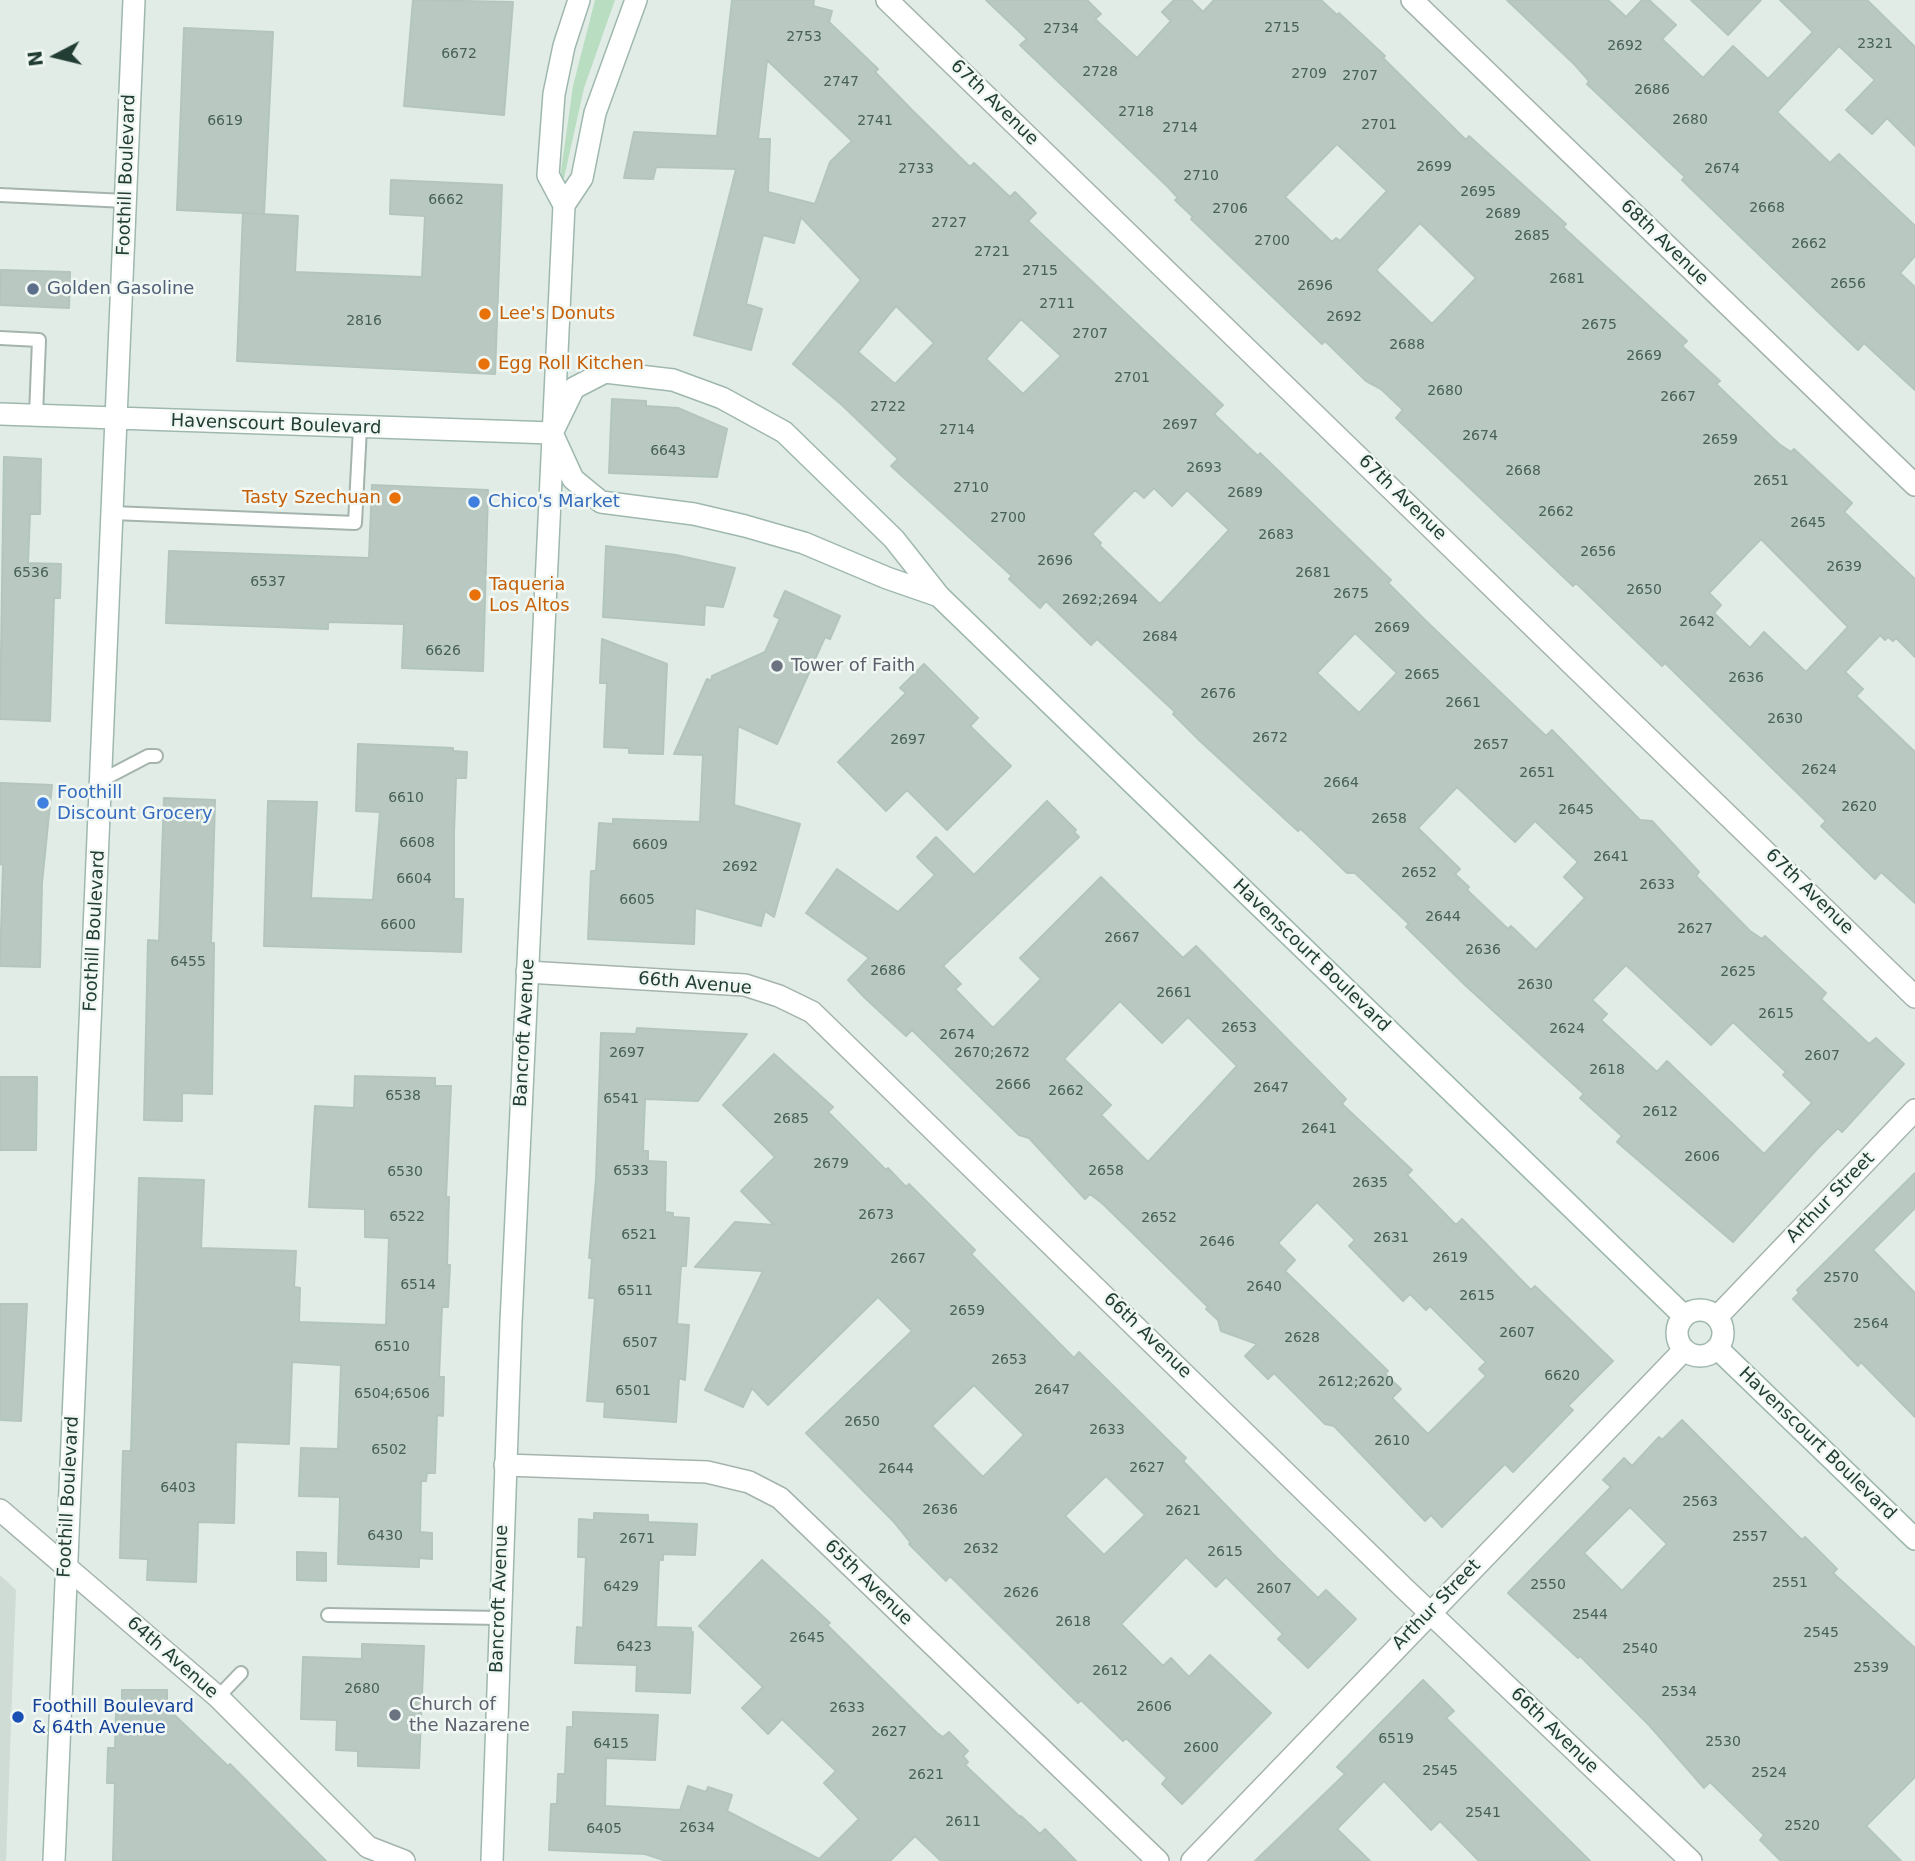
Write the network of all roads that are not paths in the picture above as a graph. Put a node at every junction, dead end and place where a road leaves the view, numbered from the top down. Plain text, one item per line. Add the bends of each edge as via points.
1 (134, 0) edge
2 (565, 0) edge
3 (579, 0) edge
4 (636, 0) edge
5 (887, 0) edge
6 (1412, 0) edge
7 (564, 46) junction
8 (0, 195) edge
9 (126, 201) junction
10 (564, 205) junction
11 (0, 338) edge
12 (0, 414) edge
13 (36, 415) junction
14 (118, 419) junction
15 (360, 428) junction
16 (552, 433) junction
17 (1915, 485) edge
18 (113, 513) junction
19 (939, 596) junction
20 (156, 756) dead end
21 (102, 780) junction
22 (527, 972) junction
23 (1915, 996) edge
24 (1915, 1110) edge
25 (1684, 1316) junction
26 (1717, 1317) junction
27 (1718, 1349) junction
28 (1684, 1350) junction
29 (505, 1465) junction
30 (0, 1510) edge
31 (1915, 1539) edge
32 (65, 1568) junction
33 (1430, 1612) junction
34 (328, 1615) dead end
35 (500, 1618) junction
36 (241, 1673) dead end
37 (218, 1697) junction
38 (54, 1861) edge
39 (404, 1861) edge
40 (492, 1861) edge
41 (1158, 1861) edge
42 (1192, 1861) edge
43 (1691, 1861) edge

1 - 9 street, Foothill Boulevard
2 - 7 street
3 - 7 street
4 - 10 street, Bancroft Avenue via 595,113 582,178
5 - 23 street, 67th Avenue
6 - 17 street, 68th Avenue
7 - 10 street via 554,94 548,175
8 - 9 lane
9 - 14 street, Foothill Boulevard
10 - 16 street, Bancroft Avenue
11 - 13 lane via 39,340
12 - 13 street, Havenscourt Boulevard
13 - 14 street, Havenscourt Boulevard
14 - 15 street, Havenscourt Boulevard
14 - 18 street, Foothill Boulevard
15 - 16 street, Havenscourt Boulevard
15 - 18 lane via 355,523
16 - 19 street, Havenscourt Boulevard via 573,479 601,502 746,526 804,543
16 - 19 street, Havenscourt Boulevard via 574,388 605,372 673,380 722,398 783,432 894,538
16 - 22 street, Bancroft Avenue
18 - 21 street, Foothill Boulevard
19 - 25 street, Havenscourt Boulevard
20 - 21 lane
21 - 32 street, Foothill Boulevard
22 - 29 street, Bancroft Avenue
22 - 33 street, 66th Avenue via 745,985 812,1012
24 - 26 street, Arthur Street
25 - 26 street via 1700,1310
25 - 28 street via 1677,1334
26 - 27 street via 1724,1333
27 - 28 street via 1701,1357
27 - 31 street, Havenscourt Boulevard
28 - 33 street, Arthur Street
29 - 35 street, Bancroft Avenue
29 - 41 street, 65th Avenue via 707,1472 749,1482 780,1498
30 - 32 street, 64th Avenue
32 - 37 street, 64th Avenue
32 - 38 street, Foothill Boulevard
33 - 42 street, Arthur Street
33 - 43 street, 66th Avenue
34 - 35 lane
35 - 40 street, Bancroft Avenue
36 - 37 lane
37 - 39 street, 64th Avenue via 368,1847

